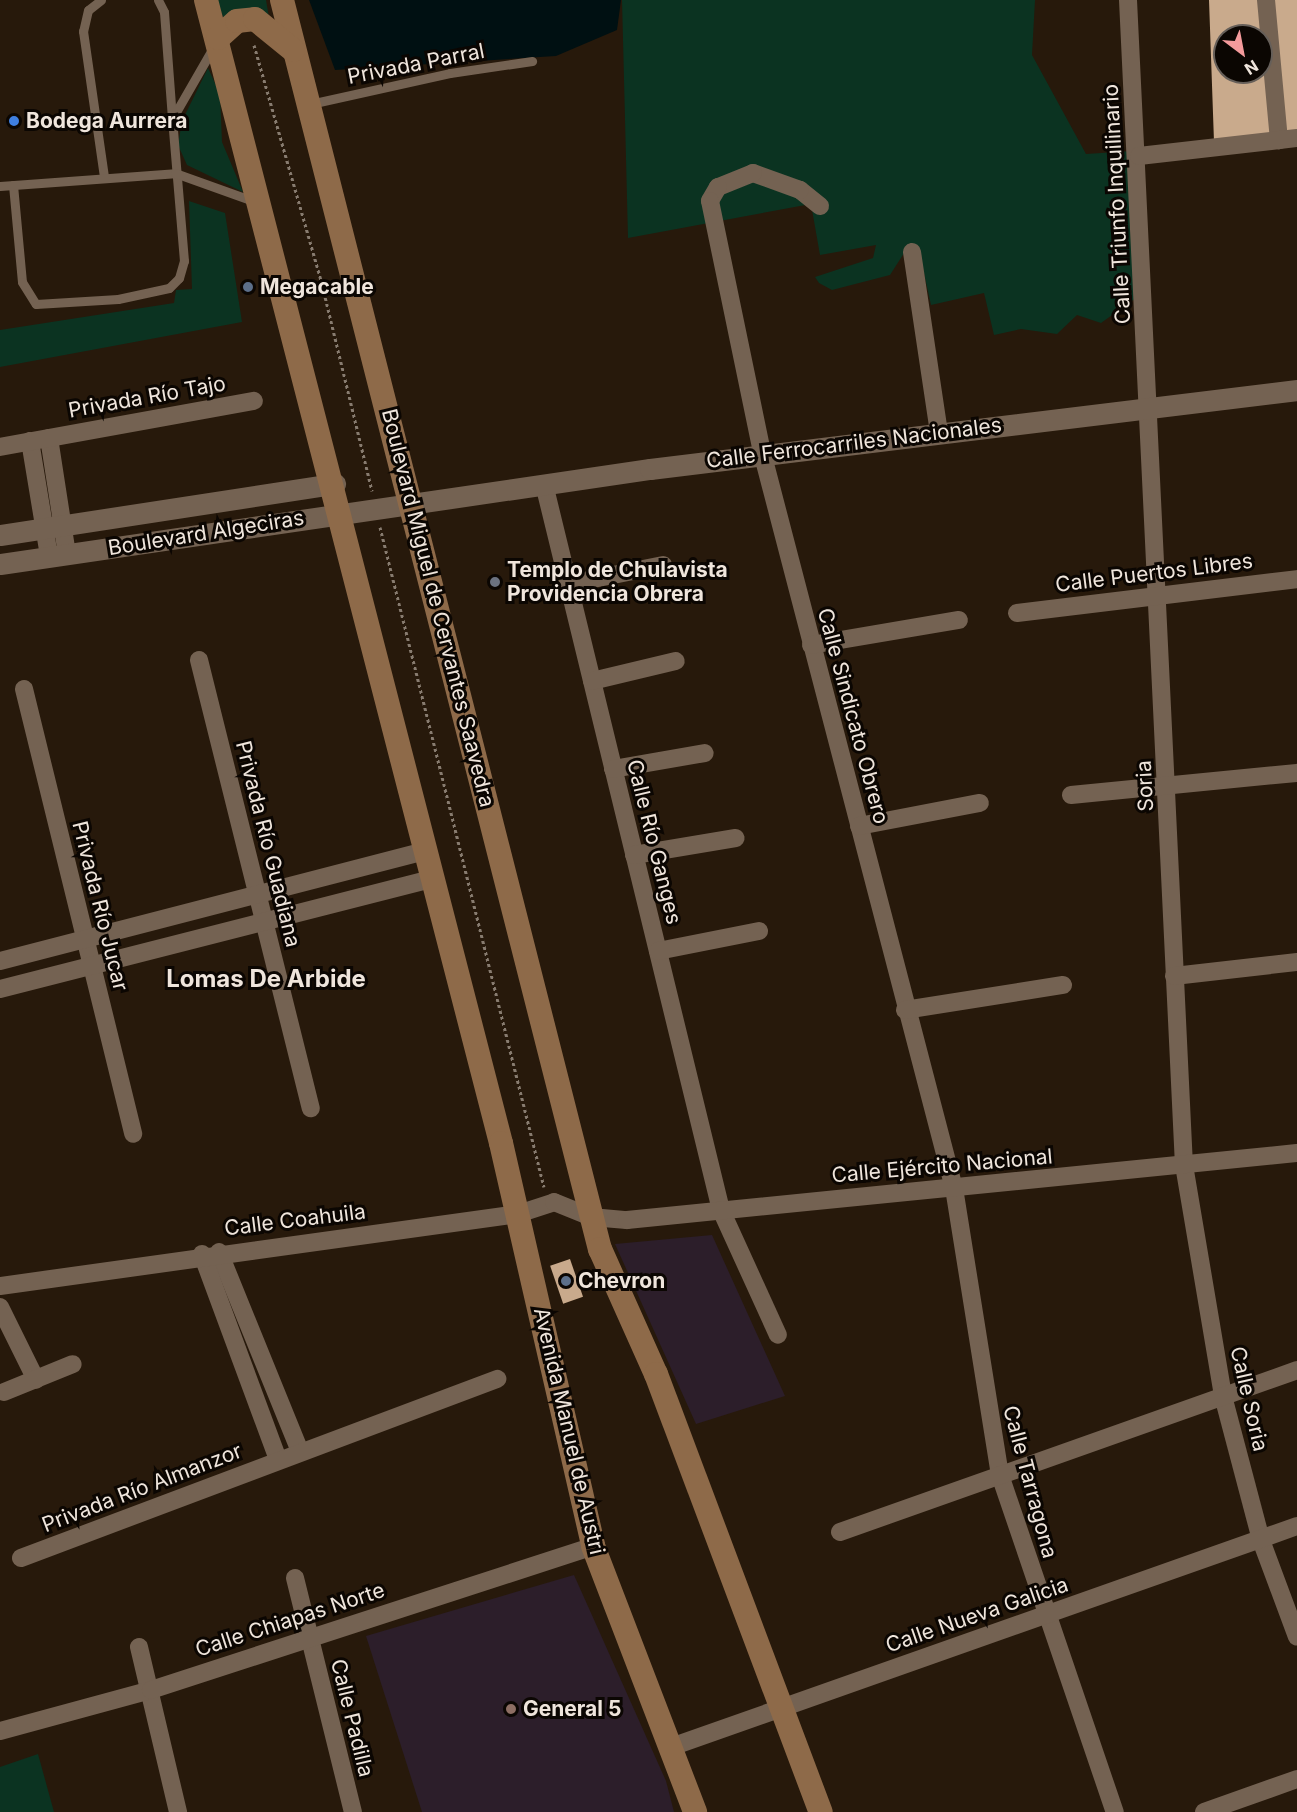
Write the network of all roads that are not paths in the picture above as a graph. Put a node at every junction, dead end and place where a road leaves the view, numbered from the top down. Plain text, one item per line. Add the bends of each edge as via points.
1 (101, 0) edge
2 (158, 0) edge
3 (206, 0) edge
4 (282, 0) edge
5 (1128, 0) edge
6 (1266, 0) edge
7 (218, 38) junction
8 (293, 50) junction
9 (532, 61) dead end
10 (308, 105) junction
11 (172, 119) junction
12 (1288, 139) edge
13 (1139, 156) junction
14 (175, 173) junction
15 (104, 177) junction
16 (13, 185) junction
17 (0, 186) edge
18 (260, 204) junction
19 (820, 206) dead end
20 (912, 252) dead end
21 (1297, 390) edge
22 (254, 401) dead end
23 (1150, 405) junction
24 (939, 432) junction
25 (49, 438) junction
26 (30, 441) junction
27 (0, 447) edge
28 (763, 456) junction
29 (335, 484) junction
30 (544, 484) junction
31 (411, 503) junction
32 (341, 513) junction
33 (52, 527) junction
34 (0, 535) edge
35 (58, 555) junction
36 (0, 564) edge
37 (663, 565) dead end
38 (1297, 579) edge
39 (568, 584) junction
40 (1157, 593) junction
41 (1017, 613) dead end
42 (958, 620) dead end
43 (811, 645) junction
44 (199, 660) dead end
45 (676, 661) dead end
46 (592, 681) junction
47 (24, 689) dead end
48 (705, 753) dead end
49 (613, 769) junction
50 (1297, 773) edge
51 (1168, 785) junction
52 (1071, 795) dead end
53 (980, 803) dead end
54 (859, 826) junction
55 (736, 838) dead end
56 (426, 851) junction
57 (634, 855) junction
58 (432, 879) junction
59 (257, 894) junction
60 (264, 922) junction
61 (759, 931) dead end
62 (86, 939) junction
63 (658, 951) junction
64 (0, 961) edge
65 (1297, 962) edge
66 (92, 966) junction
67 (1174, 976) junction
68 (1063, 986) dead end
69 (0, 989) edge
70 (905, 1010) junction
71 (311, 1108) dead end
72 (133, 1134) dead end
73 (1297, 1153) edge
74 (1184, 1165) junction
75 (954, 1188) junction
76 (721, 1210) junction
77 (518, 1214) junction
78 (591, 1217) junction
79 (211, 1253) junction
80 (0, 1286) edge
81 (0, 1306) edge
82 (778, 1335) dead end
83 (73, 1364) dead end
84 (1297, 1370) edge
85 (497, 1379) dead end
86 (36, 1380) junction
87 (4, 1392) dead end
88 (1222, 1396) junction
89 (300, 1451) junction
90 (278, 1460) junction
91 (1000, 1475) junction
92 (1297, 1526) edge
93 (840, 1532) dead end
94 (1261, 1540) junction
95 (592, 1546) junction
96 (21, 1558) dead end
97 (295, 1578) dead end
98 (1045, 1617) junction
99 (308, 1636) junction
100 (1297, 1636) edge
101 (139, 1647) dead end
102 (151, 1690) junction
103 (781, 1705) junction
104 (0, 1731) edge
105 (671, 1747) junction
106 (1297, 1779) edge
107 (178, 1812) edge
108 (353, 1812) edge
109 (695, 1812) edge
110 (820, 1812) edge
111 (1115, 1812) edge
112 (1204, 1812) edge

1 - 15 lane via 88,10 83,31
2 - 11 lane via 164,12
3 - 7 main road
4 - 8 main road, Boulevard Miguel de Cervantes Saavedra
5 - 13 street, Calle Triunfo Inquilinario
6 - 12 street
7 - 8 main road via 247,18 260,20
7 - 11 lane
7 - 18 main road
8 - 10 main road, Boulevard Miguel de Cervantes Saavedra
9 - 10 lane, Privada Parral via 410,80
10 - 31 main road, Boulevard Miguel de Cervantes Saavedra
11 - 14 lane
12 - 13 street
13 - 23 street, Calle Triunfo Inquilinario
14 - 15 lane
14 - 16 lane via 184,261 175,284 154,292 44,307 29,298 22,282
14 - 18 lane
15 - 16 lane
16 - 17 lane
18 - 29 main road
19 - 28 street, Calle Sindicato Obrero via 800,190 753,173 718,187 710,201
20 - 24 street
21 - 23 street, Calle Ferrocarriles Nacionales
22 - 25 street, Privada Río Tajo
23 - 24 street, Calle Ferrocarriles Nacionales
23 - 40 street, Soria
24 - 28 street, Calle Ferrocarriles Nacionales
25 - 26 street, Privada Río Tajo
25 - 33 street, Privada Río Tajo
26 - 27 street, Privada Río Tajo
26 - 33 street, Privada Río Tajo
28 - 30 street, Calle Ferrocarriles Nacionales
28 - 43 street, Calle Sindicato Obrero
29 - 32 main road
29 - 33 street, Boulevard Algeciras
30 - 31 street, Calle Ferrocarriles Nacionales
30 - 39 street, Calle Río Ganges
31 - 32 street, Boulevard Algeciras
31 - 78 main road, Boulevard Miguel de Cervantes Saavedra
32 - 35 street, Boulevard Algeciras
32 - 56 main road
33 - 34 street, Boulevard Algeciras
33 - 35 street, Privada Río Tajo
35 - 36 street, Boulevard Algeciras
37 - 39 street
38 - 40 street, Calle Puertos Libres
39 - 46 street, Calle Río Ganges
40 - 41 street, Calle Puertos Libres
40 - 51 street, Soria
42 - 43 street
43 - 54 street, Calle Sindicato Obrero
44 - 59 street, Privada Río Guadiana
45 - 46 street
46 - 49 street, Calle Río Ganges
47 - 62 street, Privada Río Jucar
48 - 49 street
49 - 57 street, Calle Río Ganges
50 - 51 street
51 - 52 street
51 - 67 street, Soria
53 - 54 street
54 - 70 street, Calle Sindicato Obrero
55 - 57 street
56 - 58 main road
56 - 59 street
57 - 63 street, Calle Río Ganges
58 - 60 street
58 - 77 main road
59 - 60 street, Privada Río Guadiana
59 - 62 street
60 - 66 street
60 - 71 street, Privada Río Guadiana
61 - 63 street
62 - 64 street
62 - 66 street, Privada Río Jucar
63 - 76 street, Calle Río Ganges
65 - 67 street
66 - 69 street
66 - 72 street, Privada Río Jucar
67 - 74 street, Soria
68 - 70 street
70 - 75 street, Calle Sindicato Obrero
73 - 74 street, Calle Ejército Nacional
74 - 75 street, Calle Ejército Nacional
74 - 88 street, Calle Soria
75 - 76 street, Calle Ejército Nacional
75 - 91 street, Calle Tarragona
76 - 78 street, Calle Ejército Nacional via 627,1220
76 - 82 street, Calle Río Ganges
77 - 78 street, Calle Coahuila via 563,1202
77 - 79 street, Calle Coahuila
77 - 95 main road, Avenida Manuel de Austri
78 - 103 main road, Boulevard Miguel de Cervantes Saavedra
79 - 80 street, Calle Coahuila
79 - 89 street
79 - 90 street
81 - 86 street
83 - 86 street
84 - 88 street
85 - 89 street, Privada Río Almanzor
86 - 87 street
88 - 91 street
88 - 94 street, Calle Soria
89 - 90 street, Privada Río Almanzor
90 - 96 street, Privada Río Almanzor
91 - 93 street
91 - 98 street, Calle Tarragona
92 - 94 street, Calle Nueva Galicia
94 - 98 street, Calle Nueva Galicia
94 - 100 street, Calle Soria
95 - 99 street, Calle Chiapas Norte
95 - 105 main road, Avenida Manuel de Austri
97 - 99 street, Calle Padilla
98 - 103 street, Calle Nueva Galicia
98 - 111 street, Calle Tarragona
99 - 102 street, Calle Chiapas Norte
99 - 108 street, Calle Padilla
101 - 102 street
102 - 104 street, Calle Chiapas Norte
102 - 107 street
103 - 105 street, Calle Nueva Galicia
103 - 110 main road, Boulevard Miguel de Cervantes Saavedra
105 - 109 main road, Avenida Manuel de Austri
106 - 112 street

